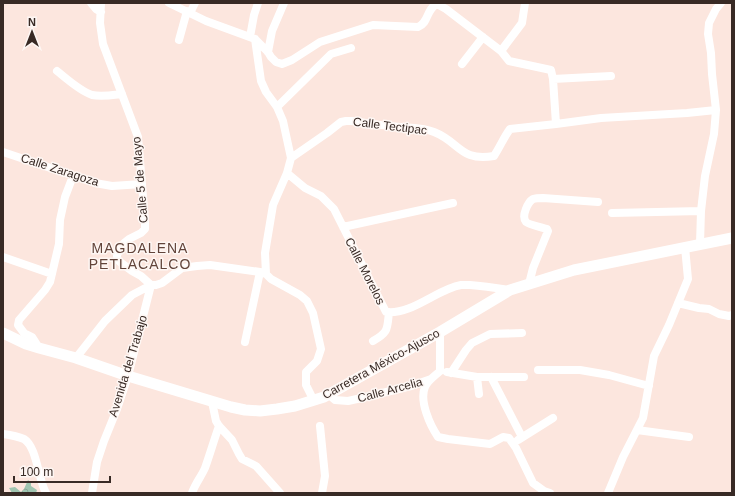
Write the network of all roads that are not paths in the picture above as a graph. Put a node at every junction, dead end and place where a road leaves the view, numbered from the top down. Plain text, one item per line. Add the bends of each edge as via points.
1 (91, 3) edge
2 (101, 3) edge
3 (169, 3) edge
4 (195, 3) edge
5 (258, 3) edge
6 (284, 3) edge
7 (525, 3) edge
8 (721, 3) edge
9 (100, 12) junction
10 (189, 12) junction
11 (483, 37) junction
12 (252, 38) junction
13 (179, 40) dead end
14 (351, 48) dead end
15 (501, 51) junction
16 (268, 52) junction
17 (462, 64) dead end
18 (57, 71) dead end
19 (611, 76) dead end
20 (553, 79) junction
21 (122, 94) junction
22 (277, 107) junction
23 (716, 110) junction
24 (556, 124) junction
25 (3, 152) edge
26 (291, 158) junction
27 (287, 173) junction
28 (73, 176) junction
29 (142, 184) junction
30 (598, 202) dead end
31 (453, 203) dead end
32 (701, 211) junction
33 (612, 213) dead end
34 (343, 227) junction
35 (732, 238) edge
36 (700, 244) junction
37 (685, 247) junction
38 (3, 257) edge
39 (263, 273) junction
40 (52, 274) junction
41 (529, 284) junction
42 (151, 285) junction
43 (510, 290) junction
44 (678, 303) junction
45 (389, 312) junction
46 (732, 316) edge
47 (440, 332) junction
48 (3, 333) edge
49 (522, 333) dead end
50 (373, 341) dead end
51 (245, 342) dead end
52 (39, 348) junction
53 (76, 358) junction
54 (538, 370) dead end
55 (440, 371) junction
56 (451, 373) junction
57 (128, 376) junction
58 (477, 377) junction
59 (491, 377) junction
60 (524, 377) dead end
61 (431, 379) junction
62 (649, 386) junction
63 (328, 394) junction
64 (479, 394) dead end
65 (314, 401) junction
66 (212, 402) junction
67 (553, 418) dead end
68 (219, 426) junction
69 (320, 426) dead end
70 (637, 430) junction
71 (3, 434) edge
72 (522, 437) junction
73 (689, 437) dead end
74 (513, 443) junction
75 (277, 492) edge
76 (46, 493) edge
77 (92, 493) edge
78 (192, 493) edge
79 (322, 493) edge
80 (550, 493) edge
81 (608, 493) edge

1 - 9 street
2 - 9 street, Calle 5 de Mayo
3 - 10 street
4 - 10 street
5 - 12 street
6 - 16 street via 272,31
7 - 15 street via 522,24
8 - 23 street via 709,23
9 - 21 street, Calle 5 de Mayo via 103,44
10 - 12 street
10 - 13 street
11 - 15 street
11 - 16 street via 437,4 431,9 423,25 418,27 373,25 320,42 282,64 276,62
11 - 17 street
12 - 16 street
12 - 22 street via 261,81
14 - 22 street via 331,54
15 - 20 street via 509,61 551,70
18 - 21 street via 92,95
19 - 20 street
20 - 24 street
21 - 29 street, Calle 5 de Mayo via 138,137
22 - 26 street via 283,121
23 - 24 street, Calle Tectipac via 600,118
23 - 32 street
24 - 26 street, Calle Tectipac via 510,129 494,156 477,157 466,154 434,132 346,121
25 - 28 street, Calle Zaragoza
26 - 27 street
27 - 34 street, Calle Morelos via 334,209
27 - 39 street via 273,205
28 - 29 street, Calle Zaragoza via 112,186
28 - 40 street via 63,203
29 - 42 street, Calle 5 de Mayo via 145,229 124,243 117,259
30 - 41 street via 543,198 534,198 529,202 524,220 548,231
31 - 34 street
32 - 33 street
32 - 36 street
34 - 45 street, Calle Morelos via 386,312
35 - 36 main road, Carretera México-Ajusco
36 - 37 main road, Carretera México-Ajusco
37 - 41 main road, Carretera México-Ajusco via 574,270
37 - 44 street via 688,279
38 - 40 street
39 - 42 street via 210,265 197,266 182,268 162,283
39 - 51 street
39 - 65 street via 300,295 307,301 313,313 321,349 317,361 306,372 306,385
40 - 52 street via 50,282 19,320 18,325 32,337
41 - 43 main road, Carretera México-Ajusco
42 - 53 street via 132,295 112,312
42 - 57 street, Avenida del Trabajo
43 - 45 street, Calle Morelos via 461,285 420,304 394,313
43 - 47 main road, Carretera México-Ajusco
44 - 46 street
44 - 62 street via 654,356
45 - 50 street via 387,331
47 - 55 street
47 - 63 main road, Carretera México-Ajusco
48 - 52 main road, Carretera México-Ajusco
49 - 56 street via 490,334 472,343
52 - 53 main road, Carretera México-Ajusco
53 - 57 main road, Carretera México-Ajusco
54 - 62 street via 580,370
55 - 56 street
55 - 61 street, Calle Arcelia
56 - 58 street
57 - 66 main road, Carretera México-Ajusco
57 - 77 street, Avenida del Trabajo via 97,462
58 - 59 street
58 - 64 street
59 - 60 street
59 - 72 street
61 - 63 street, Calle Arcelia via 348,401 335,400
61 - 74 street, Calle Arcelia via 425,387 424,406 438,437 490,444 503,437 509,438
62 - 70 street via 643,418
63 - 65 main road, Carretera México-Ajusco
65 - 66 main road, Carretera México-Ajusco via 260,411
66 - 68 street
67 - 72 street
68 - 75 street via 232,440 242,458 256,466
68 - 78 street via 211,453
69 - 79 street via 325,476
70 - 73 street
70 - 81 street
71 - 76 street via 17,436 30,444
72 - 74 street
74 - 80 street via 533,483

